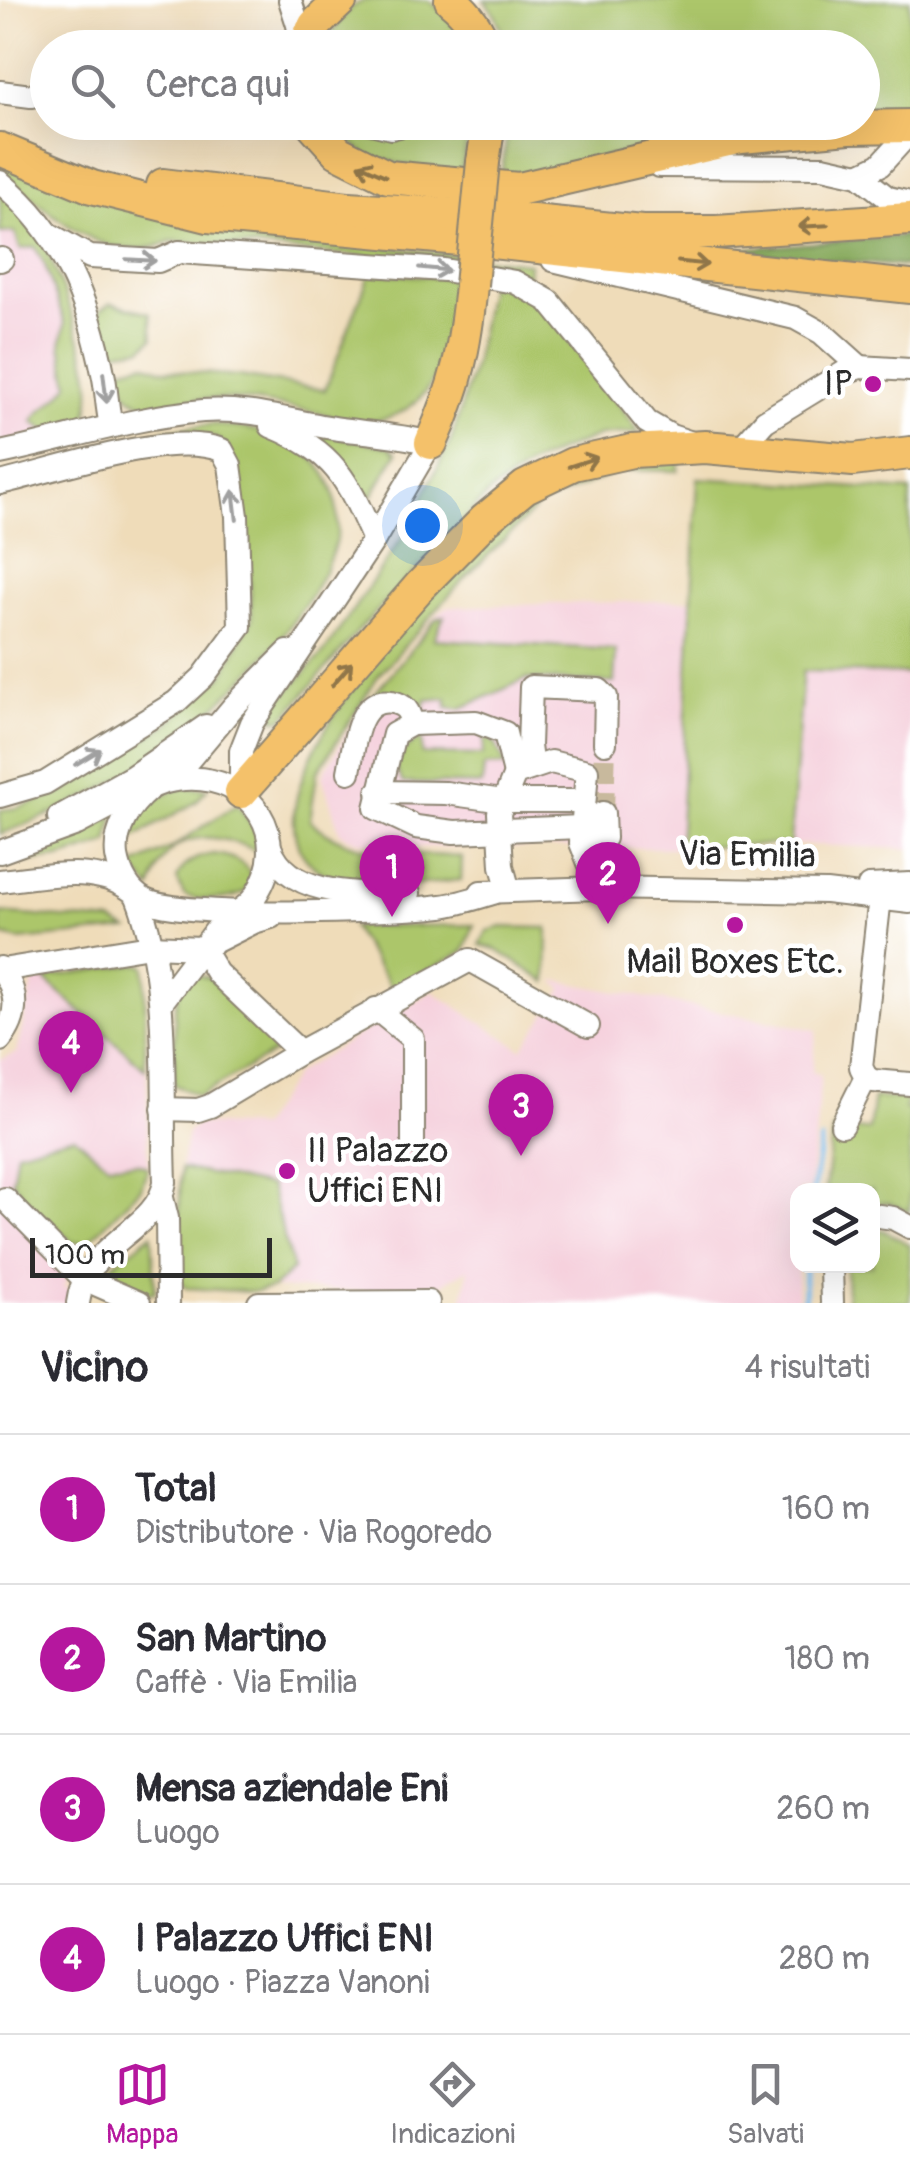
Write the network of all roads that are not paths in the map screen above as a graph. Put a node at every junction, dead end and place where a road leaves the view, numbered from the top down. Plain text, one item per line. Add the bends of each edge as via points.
1 (290, 0) edge
2 (341, 0) edge
3 (451, 0) edge
4 (299, 30) edge
5 (312, 30) edge
6 (479, 30) edge
7 (0, 92) edge
8 (30, 96) edge
9 (0, 127) edge
10 (880, 128) edge
11 (910, 129) edge
12 (30, 139) edge
13 (32, 140) edge
14 (325, 140) edge
15 (486, 140) edge
16 (728, 140) edge
17 (0, 149) edge
18 (604, 168) junction
19 (859, 175) junction
20 (0, 182) edge
21 (910, 203) edge
22 (910, 219) edge
23 (493, 229) junction
24 (49, 234) junction
25 (910, 287) edge
26 (860, 367) junction
27 (910, 370) edge
28 (245, 415) junction
29 (111, 424) junction
30 (431, 443) junction
31 (705, 447) junction
32 (740, 449) junction
33 (910, 453) edge
34 (0, 454) edge
35 (0, 483) edge
36 (374, 540) junction
37 (337, 597) junction
38 (234, 707) junction
39 (412, 724) junction
40 (605, 742) tunnel mouth
41 (524, 771) junction
42 (349, 772) dead end
43 (160, 784) junction
44 (240, 792) junction
45 (378, 792) junction
46 (0, 796) edge
47 (503, 802) junction
48 (594, 807) junction
49 (500, 828) junction
50 (581, 832) junction
51 (270, 847) junction
52 (0, 849) edge
53 (0, 881) edge
54 (910, 884) edge
55 (599, 888) junction
56 (501, 892) junction
57 (880, 892) junction
58 (136, 894) junction
59 (910, 902) edge
60 (240, 910) junction
61 (294, 910) junction
62 (150, 946) junction
63 (202, 948) junction
64 (1, 969) edge
65 (161, 1003) junction
66 (376, 1009) junction
67 (588, 1026) dead end
68 (0, 1040) edge
69 (300, 1052) junction
70 (866, 1077) junction
71 (910, 1084) edge
72 (163, 1109) junction
73 (842, 1125) dead end
74 (413, 1142) dead end
75 (162, 1198) junction
76 (5, 1199) dead end
77 (880, 1216) edge
78 (910, 1227) edge
79 (831, 1273) edge
80 (84, 1280) junction
81 (428, 1302) edge
82 (78, 1303) edge
83 (139, 1303) edge
84 (168, 1303) edge
85 (259, 1303) edge
86 (832, 1303) edge

1 - 4 street
2 - 5 highway
3 - 6 highway
7 - 8 street
9 - 12 highway
10 - 11 highway
11 - 19 street via 880,165
13 - 23 highway via 114,174 180,189
18 -> 14 highway via 519,189 406,180 350,160
15 - 30 highway, bridge via 464,353
16 - 18 highway
17 - 23 highway via 92,187 208,216
18 - 19 street via 810,166
19 - 21 street via 888,198
20 - 24 street
22 -> 23 highway via 716,232
23 -> 25 highway
23 - 26 street via 564,264 795,318
24 -> 29 street via 82,300
24 -> 31 street via 90,257 158,261 179,252 444,270 514,282 548,301 647,422
26 - 27 street
26 - 32 street via 765,421
28 - 29 street via 207,410
28 - 30 street
28 - 36 street via 306,440 324,456 355,497
29 - 34 street
30 - 36 street
31 - 32 highway
44 -> 31 highway via 420,586 524,486 600,456
32 - 33 highway via 853,460
46 -> 35 street via 45,784 176,702 240,627 237,516 222,450 205,444 152,448
36 - 37 street
37 - 38 street
37 - 44 street via 252,724 241,751
38 - 43 street
38 - 52 street via 133,776
39 - 41 street via 476,722 506,733
39 - 42 street via 402,704 375,704 358,727
39 - 45 street via 394,734
40 - 41 street via 606,697 600,690 532,687
41 - 47 street
41 - 48 street via 551,762 586,771
43 - 44 street via 212,780
43 - 52 street via 77,824
43 - 58 street via 128,813 116,845 122,875
44 - 51 street via 264,822
45 - 47 street
45 - 49 street via 376,808 416,827
47 - 48 street
47 - 49 street
48 - 50 street via 604,838
49 - 50 street
49 - 56 street
50 - 55 street
51 - 56 street via 295,876 340,892
51 - 60 street via 262,883
53 - 58 street via 85,874 115,880
54 - 57 street
55 - 56 street, Via Emilia
55 - 57 street, Via Emilia
56 - 61 street via 441,906
57 - 59 street
57 - 70 street via 861,1067
58 - 60 street via 174,908
58 - 62 street
60 - 61 street
60 - 63 street
61 - 63 street
62 - 63 street
62 - 64 street
62 - 65 street
63 - 65 street
63 - 69 street via 216,974
64 - 68 street via 16,1009
65 - 72 street
66 - 67 street via 470,960
66 - 69 street
66 - 74 street via 414,1039
69 - 72 street via 210,1106
70 - 71 street
70 - 73 street
72 - 75 street
75 - 80 street via 91,1264
75 - 84 street
76 - 80 street
77 - 78 street
79 - 86 street
80 - 82 street
80 - 83 street
81 - 85 street

